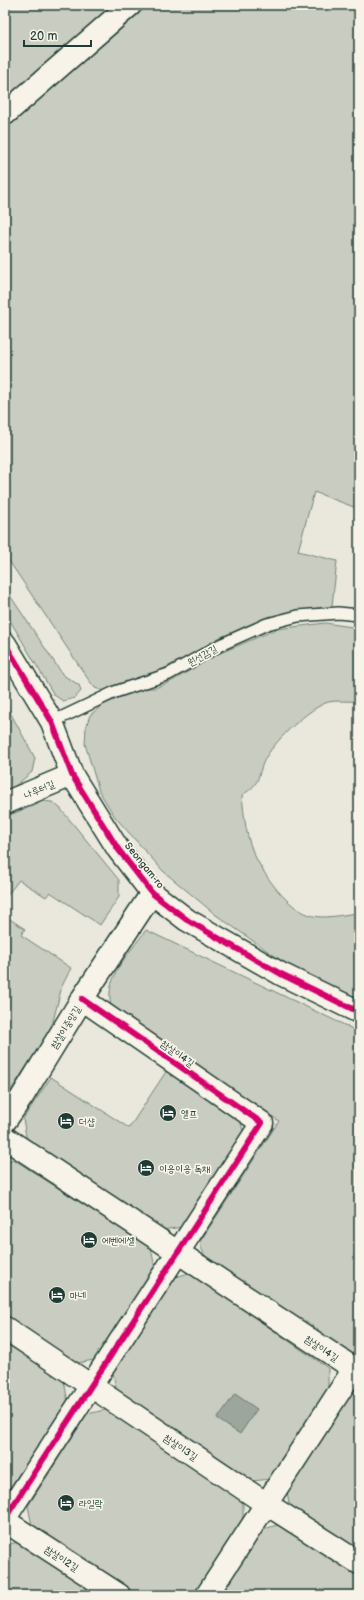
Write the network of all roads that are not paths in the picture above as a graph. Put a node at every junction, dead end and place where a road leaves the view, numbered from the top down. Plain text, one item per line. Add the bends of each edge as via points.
1 (130, 5) edge
2 (5, 114) edge
3 (359, 616) edge
4 (5, 644) edge
5 (52, 722) junction
6 (72, 775) junction
7 (5, 803) edge
8 (152, 892) junction
9 (82, 999) junction
10 (359, 1012) edge
11 (5, 1121) edge
12 (5, 1138) edge
13 (178, 1253) junction
14 (5, 1328) edge
15 (356, 1371) edge
16 (91, 1386) junction
17 (265, 1503) junction
18 (5, 1520) edge
19 (359, 1563) edge
20 (119, 1595) edge
21 (207, 1595) edge

1 - 2 street
3 - 5 lane, 원선감길 via 338,613 298,616 267,624 220,645 169,674 115,692
4 - 5 street, Seongam-ro
5 - 6 street, Seongam-ro
6 - 7 street, 나루터길
6 - 8 street, Seongam-ro via 118,849
8 - 9 street, 참살이중앙길
8 - 10 street, Seongam-ro via 188,920 274,970
9 - 11 street, 참살이중앙길
9 - 13 street, 참살이4길 via 262,1123
12 - 13 street, 참살이4길
13 - 15 street, 참살이4길
13 - 16 street
14 - 16 street, 참살이3길
15 - 17 street
16 - 17 street, 참살이3길
16 - 18 street
17 - 19 street, 참살이3길
17 - 21 street
18 - 20 street, 참살이2길

